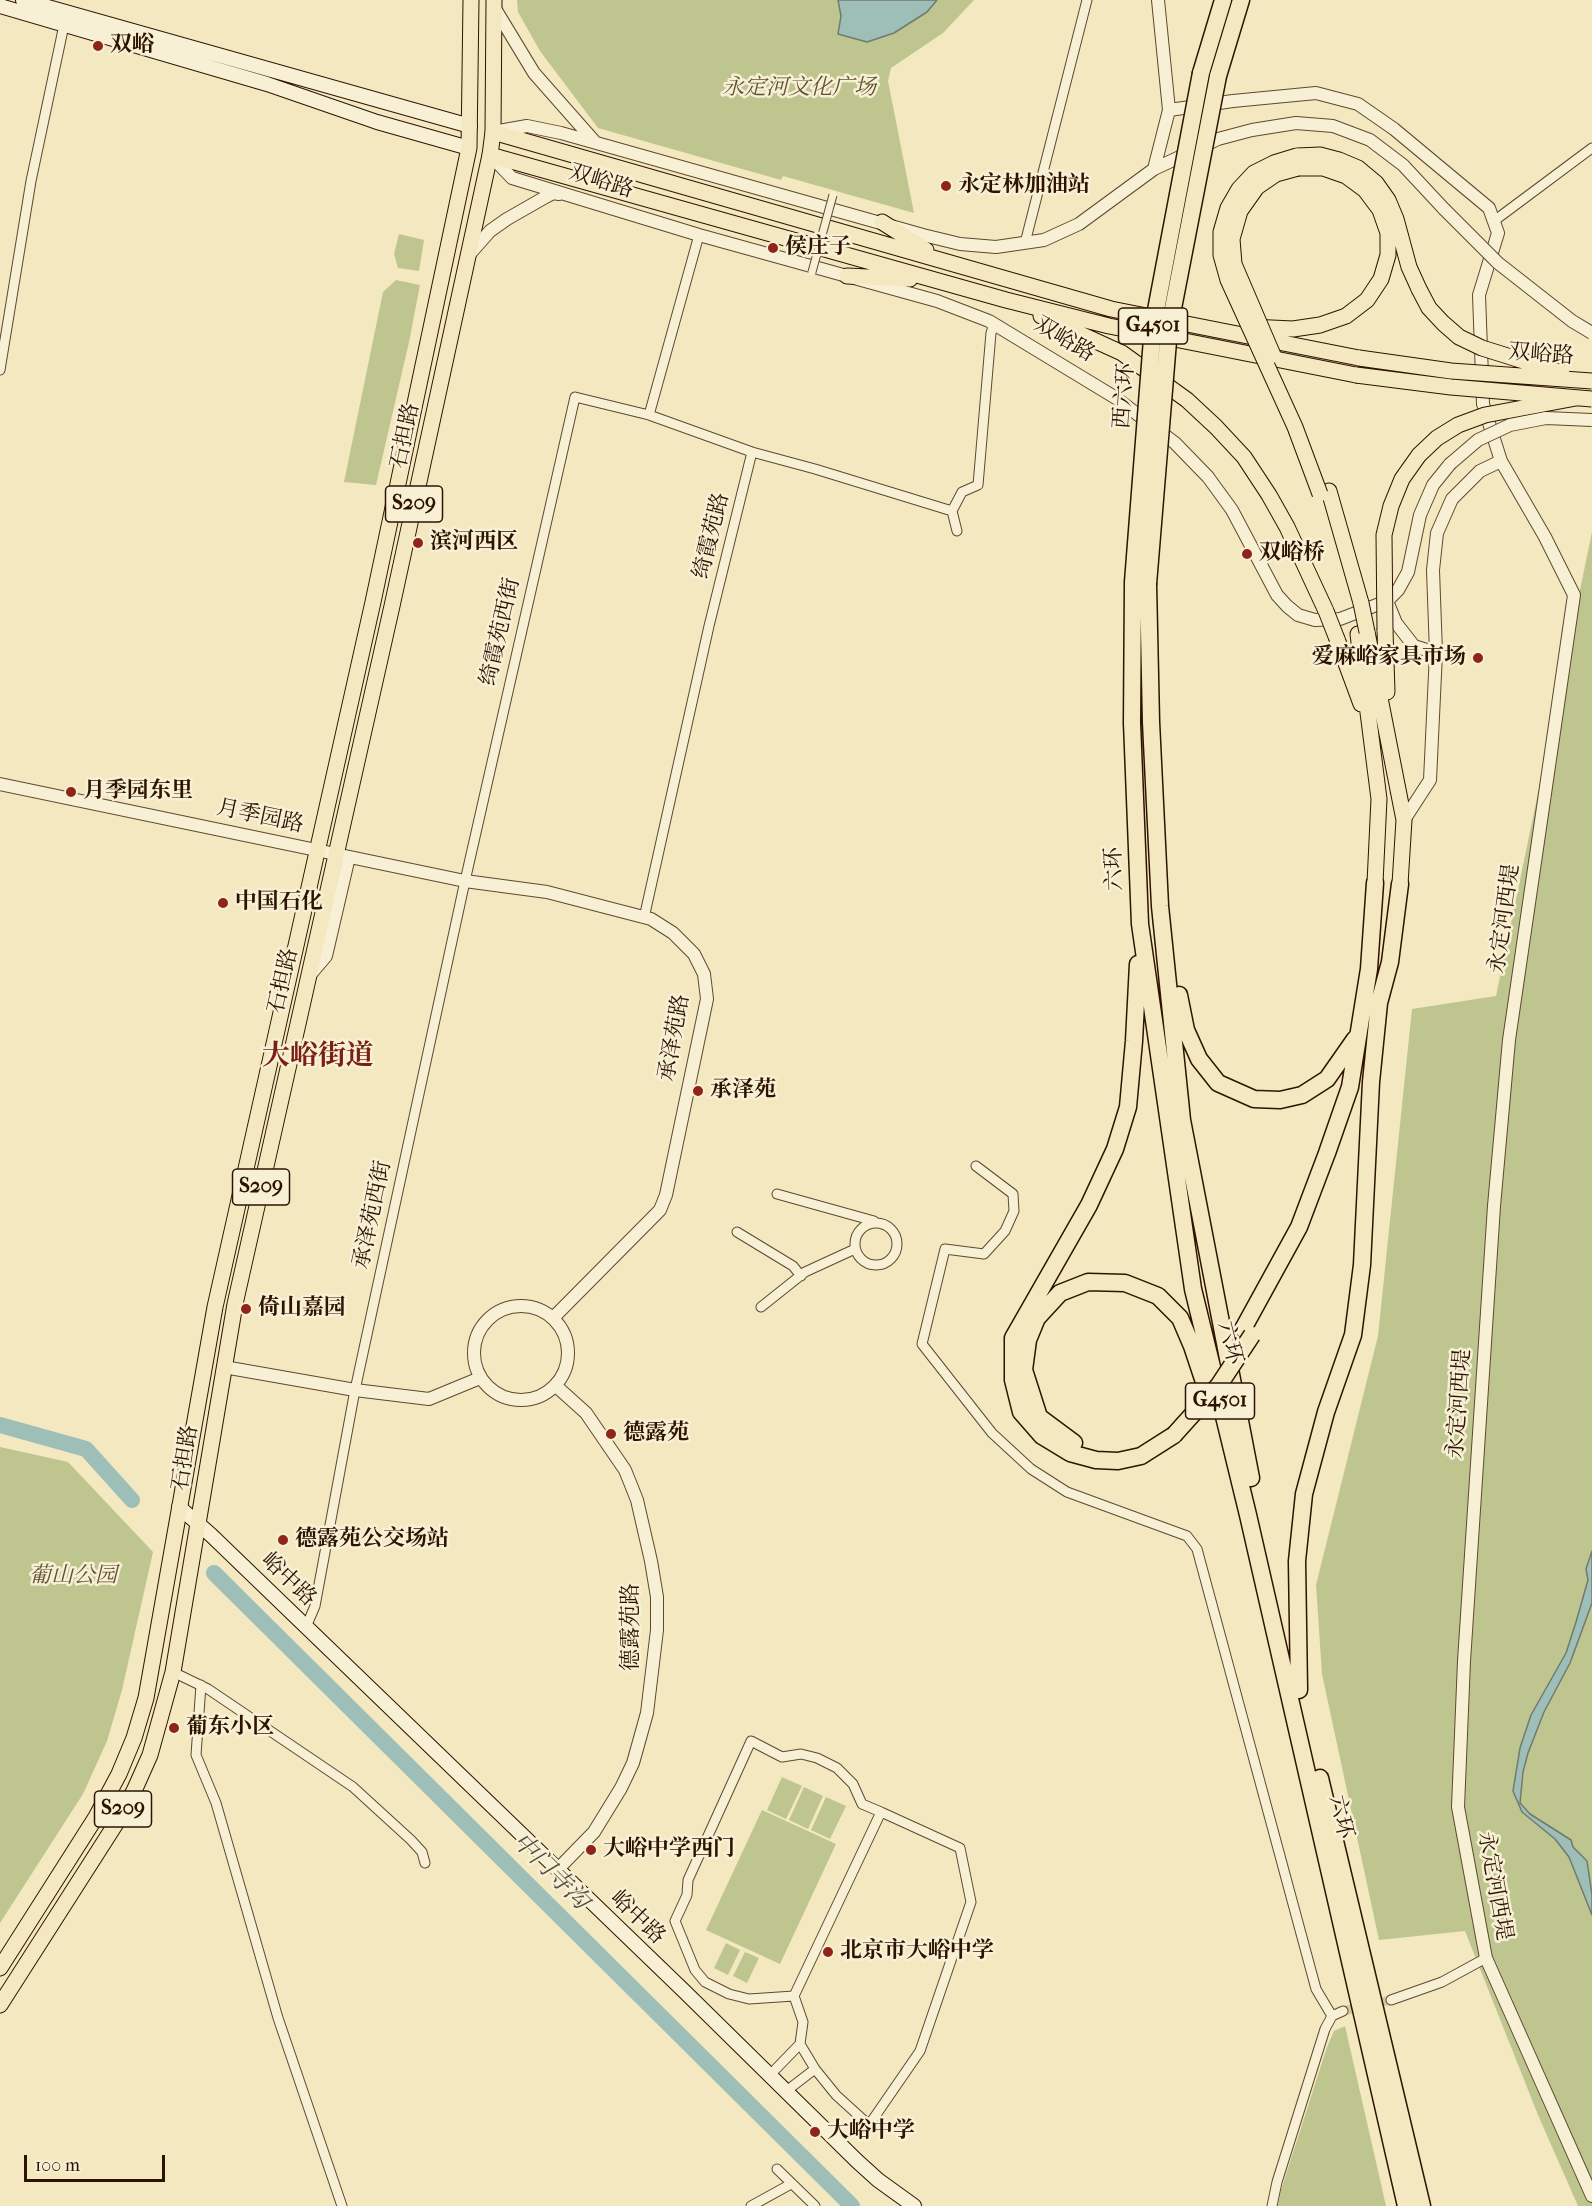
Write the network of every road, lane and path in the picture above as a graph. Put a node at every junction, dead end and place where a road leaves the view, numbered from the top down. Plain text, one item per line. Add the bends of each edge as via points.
1 (23, 0) edge
2 (471, 0) edge
3 (1087, 0) edge
4 (1158, 0) edge
5 (1223, 0) edge
6 (1241, 0) edge
7 (494, 3) edge
8 (0, 6) edge
9 (64, 25) junction
10 (1169, 110) junction
11 (470, 126) junction
12 (493, 132) junction
13 (594, 141) junction
14 (469, 148) junction
15 (1592, 148) edge
16 (490, 155) junction
17 (1298, 162) junction
18 (1154, 169) junction
19 (566, 194) junction
20 (833, 195) dead end
21 (1494, 221) junction
22 (882, 222) junction
23 (699, 235) junction
24 (1025, 243) junction
25 (468, 256) junction
26 (941, 260) junction
27 (812, 272) dead end
28 (847, 276) junction
29 (937, 280) junction
30 (1006, 300) junction
31 (994, 324) junction
32 (1193, 325) junction
33 (1592, 333) edge
34 (0, 370) edge
35 (1590, 381) edge
36 (1584, 398) edge
37 (649, 415) junction
38 (1592, 420) edge
39 (752, 453) junction
40 (1501, 461) junction
41 (952, 511) junction
42 (957, 531) dead end
43 (1141, 583) junction
44 (1387, 601) junction
45 (1363, 633) junction
46 (1436, 653) junction
47 (1372, 735) junction
48 (1388, 737) junction
49 (0, 784) edge
50 (1404, 820) junction
51 (316, 850) junction
52 (342, 855) junction
53 (465, 881) junction
54 (1375, 884) joint
55 (1400, 884) joint
56 (1160, 906) junction
57 (644, 918) junction
58 (1140, 924) junction
59 (1379, 1003) junction
60 (1359, 1033) junction
61 (975, 1166) dead end
62 (777, 1194) dead end
63 (879, 1222) junction
64 (736, 1232) dead end
65 (855, 1249) junction
66 (801, 1276) junction
67 (761, 1307) dead end
68 (554, 1318) junction
69 (1247, 1332) junction
70 (224, 1367) junction
71 (480, 1377) junction
72 (556, 1386) junction
73 (355, 1390) junction
74 (1171, 1431) junction
75 (179, 1507) junction
76 (1248, 1515) junction
77 (198, 1523) junction
78 (306, 1627) junction
79 (173, 1672) junction
80 (201, 1685) junction
81 (1299, 1690) junction
82 (881, 1812) junction
83 (424, 1863) dead end
84 (557, 1870) junction
85 (1486, 1958) junction
86 (0, 1968) edge
87 (794, 1996) junction
88 (1391, 2000) tunnel mouth
89 (0, 2005) edge
90 (1343, 2011) tunnel mouth
91 (1332, 2016) junction
92 (800, 2044) junction
93 (815, 2069) junction
94 (769, 2076) junction
95 (785, 2092) junction
96 (777, 2169) dead end
97 (791, 2184) junction
98 (1592, 2196) edge
99 (342, 2206) edge
100 (751, 2206) edge
101 (815, 2206) edge
102 (914, 2206) edge
103 (1272, 2206) edge
104 (1406, 2206) edge
105 (1422, 2206) edge

1 - 11 main road
2 - 11 main road, 石担路 / S209
3 - 24 street
4 - 10 street
5 - 43 highway, 西六环 / G4501, bridge via 1201,73 1153,326
6 - 43 highway, 西六环 / G4501, bridge via 1218,76 1169,329
7 - 12 main road, 石担路 / S209
7 - 13 street via 534,73
8 - 9 main road
9 - 14 main road
9 - 34 street via 31,181
10 - 18 street
10 - 21 street via 1316,93 1358,104 1489,208
11 - 12 main road
11 - 14 main road, 石担路 / S209
12 - 13 street, 双峪路 via 526,126
12 - 16 main road, 石担路 / S209
12 - 26 main road, 双峪路
13 - 22 street, 双峪路
14 - 16 main road
14 - 51 main road, 石担路 / S209
15 - 21 street
16 - 19 street, 双峪路 via 512,178
16 - 25 main road, 石担路 / S209
16 - 29 main road, 双峪路
17 - 32 main road via 1346,176 1365,190 1380,210 1388,233 1388,255 1381,279 1367,300 1346,316 1320,325
17 - 35 main road, bridge via 1320,155 1339,160 1358,168 1376,183 1388,200 1409,267 1429,308 1459,337 1482,348
17 - 45 main road, bridge via 1274,163 1254,173 1239,189 1221,232 1221,255 1228,280 1324,492
18 - 24 street, 双峪路 via 1079,224 1044,240
18 - 33 street, 双峪路, bridge via 1218,139 1296,123 1333,126 1371,140 1403,165 1498,263
19 - 23 street, 双峪路
19 - 25 street via 553,193 521,209 490,231
20 - 27 street, bridge
21 - 40 street via 1498,233 1479,295 1479,333 1483,404
22 - 24 street, 双峪路 via 960,244 996,247
22 - 26 main road
23 - 28 street, 双峪路
23 - 37 street
25 - 52 main road, 石担路 / S209
26 - 32 main road, 双峪路 via 1111,309
28 - 29 main road
28 - 31 street, 双峪路 via 937,301
29 - 30 main road, 双峪路
30 - 36 main road, 双峪路, bridge via 1109,326 1356,375
30 - 47 main road, bridge via 1122,353 1187,400 1244,458 1287,527 1326,611
31 - 41 street via 978,485 962,492
31 - 44 street, 双峪路 via 1116,398 1175,443 1208,477 1232,510 1277,595 1298,615 1315,620 1340,619
32 - 35 main road, 双峪路, bridge via 1359,358 1451,371
36 - 48 main road, bridge via 1485,415 1458,425 1419,455 1402,480 1384,535
37 - 39 street
37 - 53 street, 绮霞苑西街 via 575,397
38 - 44 street, bridge via 1546,418 1510,425 1478,441 1450,464 1433,485 1420,515 1408,572
39 - 41 street
39 - 57 street, 绮霞苑路
40 - 46 street via 1480,471 1452,500 1437,532 1433,570
40 - 85 street, 永定河西堤 via 1574,595 1509,1040 1464,1661 1458,1807
41 - 42 street
43 - 56 highway, 六环 / G4501
43 - 58 highway, 六环 / G4501 via 1132,723
44 - 46 street via 1396,623 1414,646
45 - 47 main road
45 - 48 main road
46 - 50 street via 1430,780
47 - 54 main road via 1379,799
48 - 50 main road
49 - 51 street, 月季园路
50 - 55 main road
51 - 52 street, 月季园路
51 - 75 main road, 石担路 / S209 via 215,1307
52 - 53 street, 承泽苑路
52 - 70 main road, 石担路 / S209 via 308,977
53 - 57 street, 承泽苑路 via 547,892
53 - 73 street, 承泽苑西街
54 - 60 highway via 1370,969
55 - 59 highway via 1390,962
56 - 60 highway via 1186,1030 1198,1059 1218,1083 1254,1099 1280,1100 1302,1095 1327,1079
56 - 81 highway, 六环 / G4501 via 1182,1120 1244,1446
57 - 68 street, 承泽苑路 via 673,933 694,954 704,974 707,999 666,1196 660,1210
58 - 74 highway via 1128,1107 1115,1149 1089,1205 1013,1338 1013,1380 1021,1412 1042,1436 1070,1453 1096,1461 1141,1456
58 - 76 highway, 六环 / G4501 via 1193,1289
59 - 69 highway via 1337,1157 1308,1230
59 - 81 highway via 1370,1094 1362,1265 1353,1335 1326,1412 1304,1494 1297,1561
60 - 69 highway via 1350,1087 1315,1185 1299,1227
61 - 91 street via 1012,1194 1014,1211 1005,1231 984,1254 945,1249 922,1344 992,1433 1031,1469 1067,1492 1187,1536 1197,1549 1316,1989
62 - 63 street
63 - 65 street via 860,1229
63 - 65 street via 891,1229 897,1241 889,1261 869,1264 862,1261
64 - 66 street via 793,1266
65 - 66 street
66 - 67 street
68 - 71 street via 540,1309 524,1306 493,1315 475,1342 474,1358
68 - 72 street via 563,1330 569,1359
69 - 74 highway
70 - 73 street
70 - 77 main road, 石担路 / S209
71 - 72 street via 499,1396 514,1401 544,1396
71 - 73 street via 429,1400
72 - 84 street, 德露苑路 via 586,1413 625,1470 637,1500 657,1597 647,1713 633,1763 594,1832
73 - 78 street, 承泽苑西街 via 322,1574
74 - 76 highway via 1120,1450 1098,1450 1070,1442 1039,1417 1024,1370 1028,1340 1037,1318 1060,1293 1088,1282 1125,1283 1158,1296 1180,1318
75 - 77 main road, 峪中路
75 - 86 main road, 石担路 / S209 via 146,1698 134,1738 96,1817
76 - 104 highway, 六环 / G4501
77 - 78 main road, 峪中路
77 - 79 main road, 石担路 / S209
78 - 84 main road, 峪中路
79 - 80 street
79 - 89 main road, 石担路 / S209 via 150,1755 134,1791
80 - 83 street via 353,1787 411,1839 422,1852
80 - 99 street via 196,1755 216,1803 278,2018
81 - 105 highway, 六环 / G4501
82 - 87 street
82 - 87 street via 862,1803 853,1784 837,1768 801,1754 782,1756 751,1741 688,1880 687,1895 675,1921 695,1970 705,1982 749,1999
82 - 93 street via 960,1848 971,1902 920,2051 869,2125
84 - 94 main road, 峪中路
85 - 88 street via 1442,1982
85 - 98 street, 永定河西堤
87 - 92 street via 803,2022
90 - 91 street
91 - 103 street
92 - 93 street
92 - 94 street
93 - 95 street
94 - 95 main road, 峪中路
95 - 102 main road, 峪中路 via 878,2180
96 - 97 street
97 - 100 street
97 - 101 street

